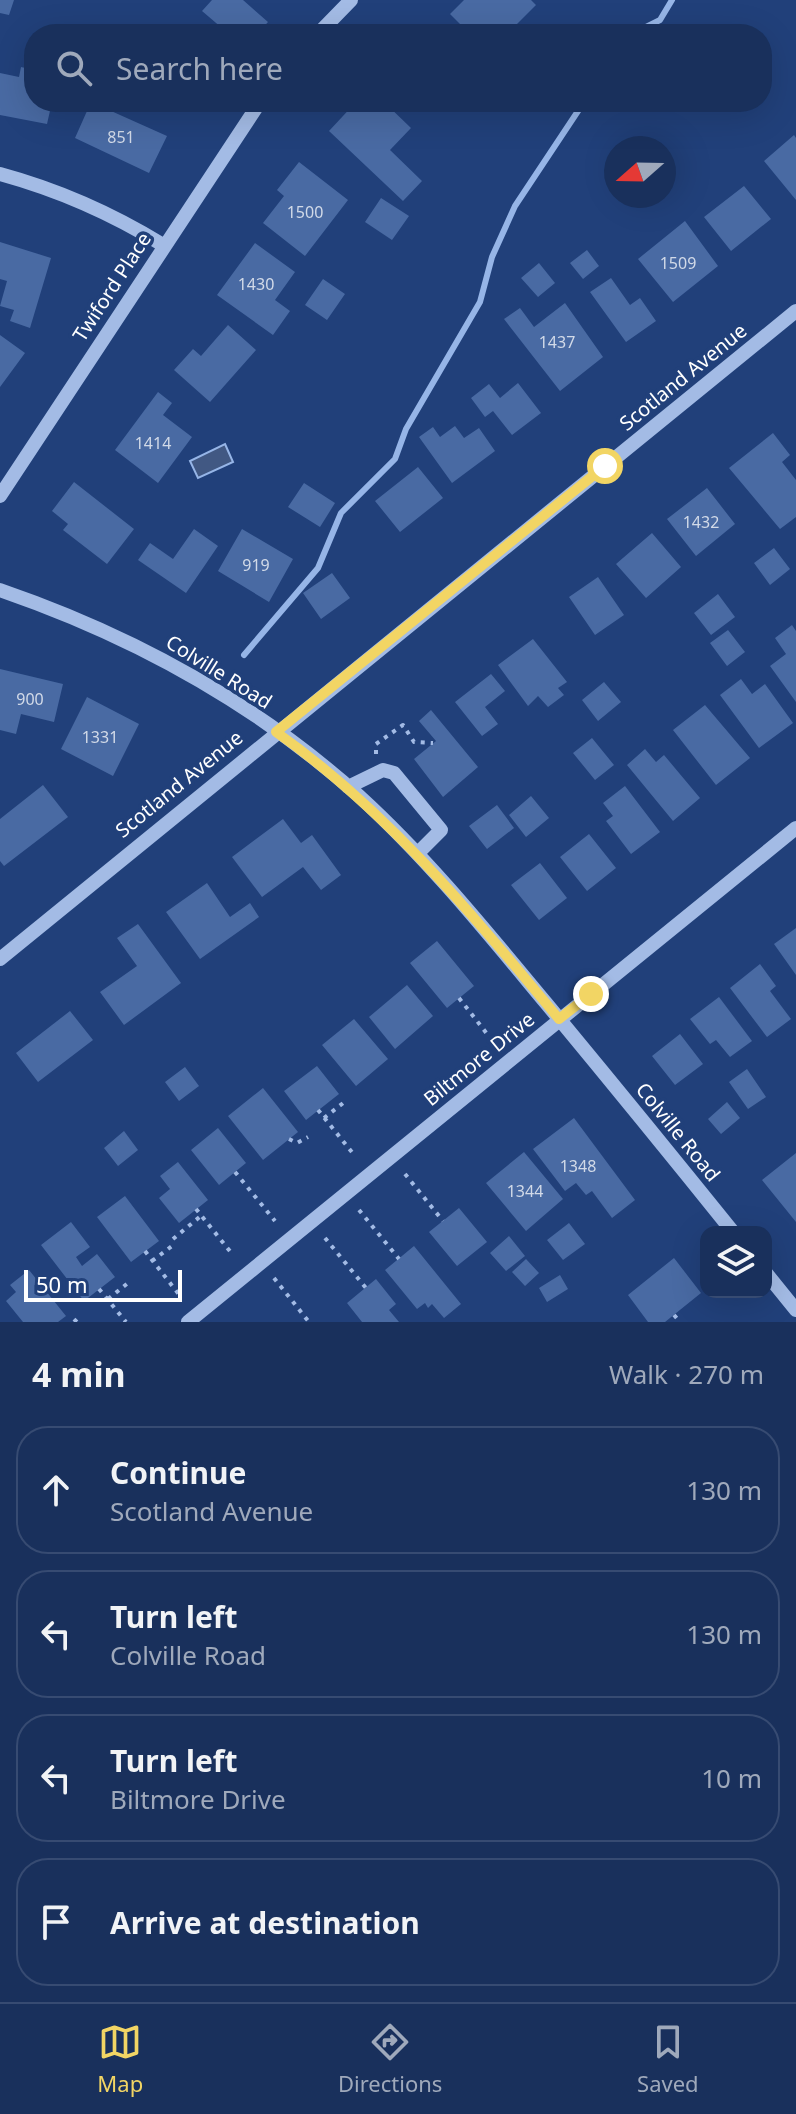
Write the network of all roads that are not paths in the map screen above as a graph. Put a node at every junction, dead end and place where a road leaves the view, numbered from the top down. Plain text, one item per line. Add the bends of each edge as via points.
1 (342, 3) edge
2 (326, 24) edge
3 (253, 112) edge
4 (0, 174) edge
5 (163, 245) junction
6 (796, 311) edge
7 (0, 496) edge
8 (0, 590) edge
9 (276, 732) junction
10 (348, 787) junction
11 (796, 828) edge
12 (418, 853) junction
13 (0, 959) edge
14 (559, 1019) junction
15 (728, 1226) edge
16 (772, 1280) edge
17 (796, 1310) edge
18 (188, 1322) edge

1 - 2 street
3 - 5 street, Twiford Place
4 - 5 street via 77,199
5 - 7 street, Twiford Place
6 - 9 street, Scotland Avenue
8 - 9 street, Colville Road via 129,642 218,691
9 - 10 street, Colville Road
9 - 13 street, Scotland Avenue
10 - 12 street, Colville Road
10 - 12 street via 374,772 394,773 441,830
11 - 14 street, Biltmore Drive
12 - 14 street, Colville Road
14 - 15 street, Colville Road
14 - 18 street, Biltmore Drive
16 - 17 street

